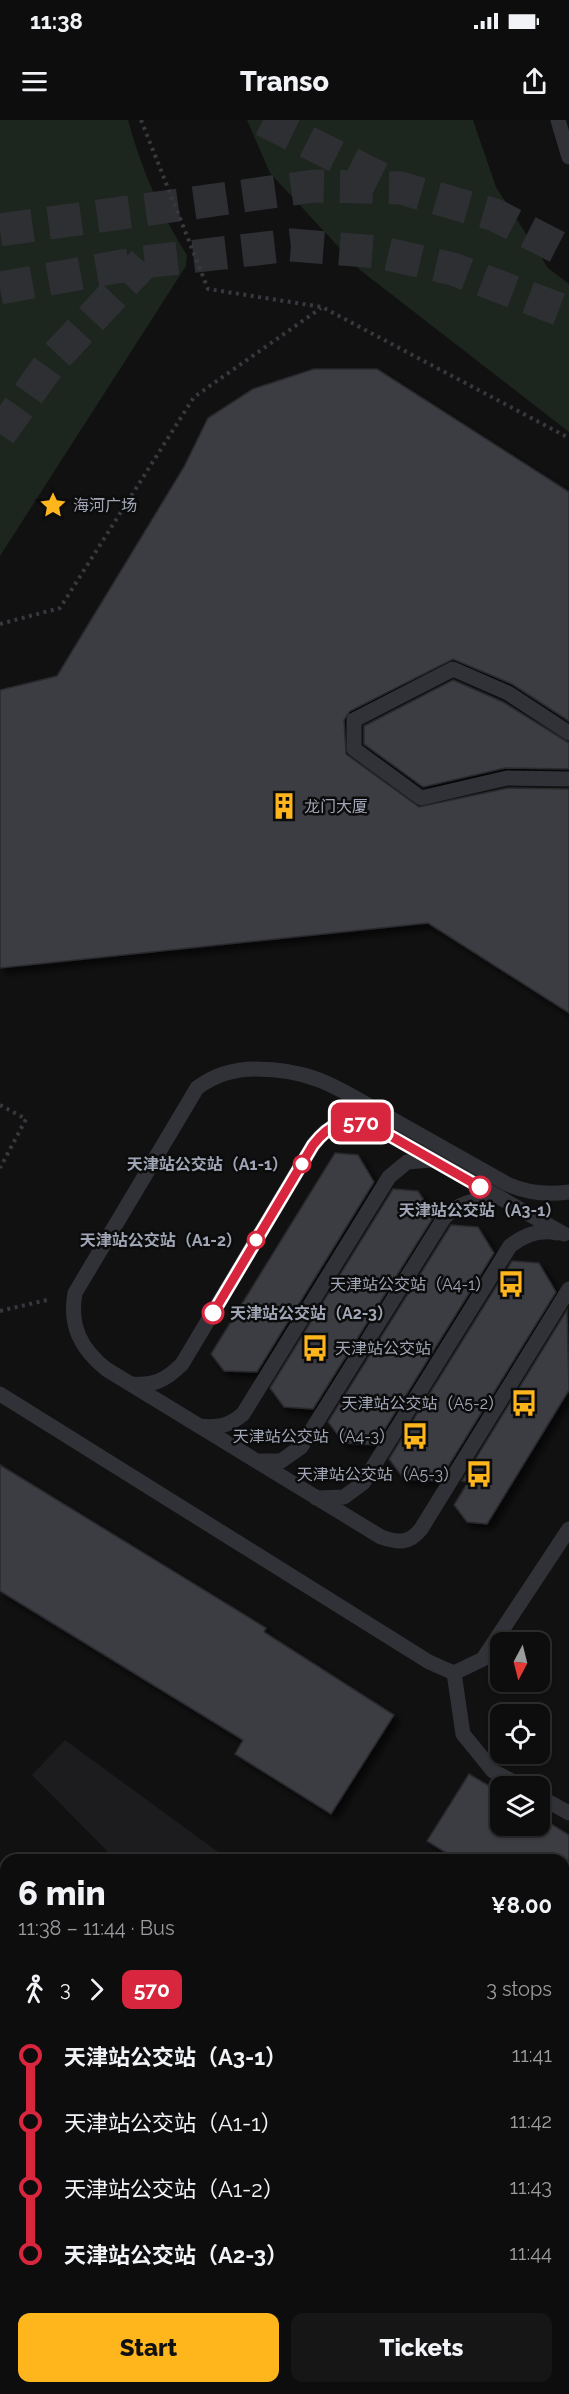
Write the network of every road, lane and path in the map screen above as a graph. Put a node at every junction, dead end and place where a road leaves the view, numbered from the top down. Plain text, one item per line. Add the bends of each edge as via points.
1 (141, 120) edge
2 (558, 120) edge
3 (569, 157) edge
4 (322, 307) junction
5 (569, 438) edge
6 (0, 624) edge
7 (569, 733) edge
8 (569, 779) edge
9 (0, 1105) edge
10 (432, 1160) junction
11 (0, 1168) edge
12 (569, 1192) edge
13 (495, 1197) junction
14 (567, 1235) edge
15 (569, 1289) edge
16 (75, 1293) junction
17 (0, 1311) edge
18 (129, 1384) junction
19 (0, 1394) edge
20 (199, 1426) junction
21 (256, 1461) junction
22 (316, 1498) junction
23 (569, 1529) edge
24 (454, 1673) junction
25 (502, 1776) edge
26 (550, 1803) edge
27 (569, 1813) edge

1 - 4 path via 208,289
2 - 3 lane
4 - 5 path
4 - 6 path via 194,397 60,608
7 - 8 lane via 508,693 453,669 354,720 354,749 421,798 507,778
9 - 11 path via 26,1119
10 - 13 lane
10 - 18 lane via 358,1121 328,1128 313,1145 182,1364 159,1383
10 - 20 lane via 407,1162 389,1177 243,1414 231,1424 216,1428
12 - 16 lane via 540,1193 507,1184 347,1092 303,1072 247,1069 222,1074 197,1089
13 - 14 lane
13 - 21 lane via 465,1202 444,1218 302,1447 281,1461
14 - 22 lane via 539,1232 510,1246 363,1483 344,1497
15 - 22 lane via 412,1539 402,1542 381,1538
16 - 17 path
16 - 18 lane via 72,1310 83,1346 91,1358
18 - 20 lane
19 - 24 lane via 429,1662
20 - 21 lane
21 - 22 lane
23 - 24 lane via 483,1659
24 - 25 lane via 463,1734 493,1771
26 - 27 lane

